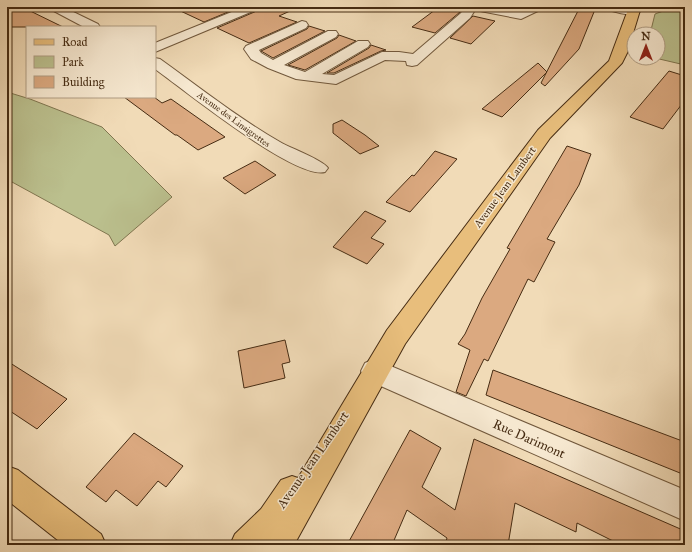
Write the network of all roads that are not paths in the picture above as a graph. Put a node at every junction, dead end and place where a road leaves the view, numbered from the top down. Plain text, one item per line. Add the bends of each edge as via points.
1 (54, 7) edge
2 (254, 7) edge
3 (467, 7) edge
4 (475, 7) edge
5 (538, 7) edge
6 (609, 7) edge
7 (83, 9) dead end
8 (634, 9) edge
9 (69, 14) junction
10 (302, 25) dead end
11 (92, 26) edge
12 (332, 34) dead end
13 (363, 44) dead end
14 (156, 48) edge
15 (156, 63) edge
16 (273, 66) junction
17 (307, 77) junction
18 (318, 168) dead end
19 (374, 371) junction
20 (7, 481) edge
21 (685, 506) edge
22 (90, 545) edge
23 (246, 545) edge
24 (276, 545) edge

1 - 9 street
2 - 14 street
3 - 17 street via 469,10 466,15 414,60 399,56 382,56 336,80
4 - 5 street via 521,15
6 - 8 street
7 - 9 street
8 - 19 main road, Avenue Jean Lambert via 615,63 544,134 400,331
9 - 11 street
10 - 16 street via 251,49 256,56
12 - 16 street
13 - 17 street
15 - 18 street, Avenue des Linaigrettes via 272,146
16 - 17 street
19 - 21 street, Rue Darimont
19 - 23 main road, Avenue Jean Lambert via 272,520
19 - 24 main road, Avenue Jean Lambert
20 - 22 main road

